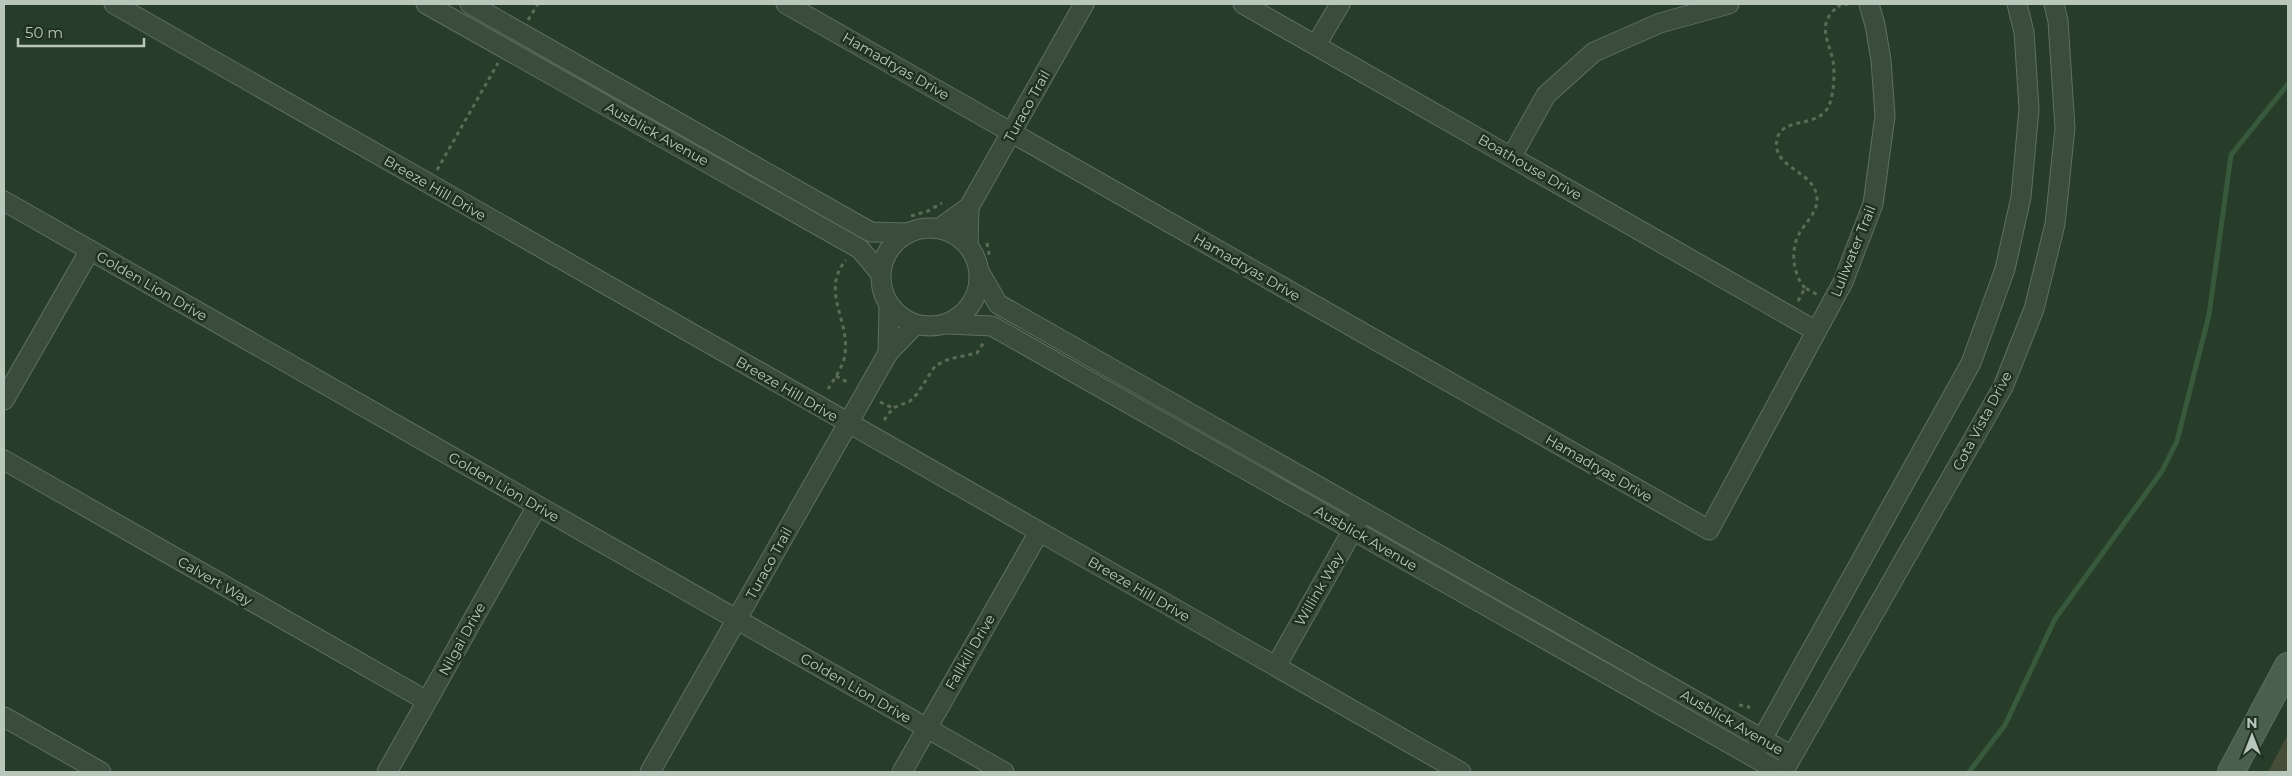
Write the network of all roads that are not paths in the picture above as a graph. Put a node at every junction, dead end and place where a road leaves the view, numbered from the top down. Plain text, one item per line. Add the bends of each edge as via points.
1 (114, 4) edge
2 (426, 4) edge
3 (470, 4) edge
4 (786, 4) edge
5 (1084, 4) edge
6 (1243, 4) edge
7 (1340, 4) edge
8 (1729, 4) edge
9 (1869, 4) edge
10 (2018, 4) edge
11 (2054, 4) edge
12 (1316, 45) junction
13 (1012, 133) junction
14 (1512, 156) junction
15 (4, 201) edge
16 (969, 207) junction
17 (940, 228) junction
18 (907, 233) junction
19 (968, 244) junction
20 (90, 250) junction
21 (880, 273) junction
22 (980, 273) junction
23 (889, 305) junction
24 (915, 324) junction
25 (947, 324) junction
26 (1816, 331) junction
27 (888, 353) junction
28 (4, 400) edge
29 (847, 423) junction
30 (4, 460) edge
31 (537, 506) junction
32 (1363, 512) junction
33 (1352, 530) junction
34 (1709, 530) joint
35 (1039, 532) junction
36 (737, 620) junction
37 (1276, 666) junction
38 (2288, 666) edge
39 (427, 701) junction
40 (4, 717) edge
41 (926, 728) junction
42 (1762, 739) junction
43 (1752, 757) junction
44 (1785, 767) edge
45 (102, 772) edge
46 (387, 772) edge
47 (650, 772) edge
48 (902, 772) edge
49 (1004, 772) edge
50 (1461, 772) edge
51 (2231, 772) edge

1 - 29 street, Breeze Hill Drive
2 - 21 street, Ausblick Avenue via 857,247
3 - 18 street, Ausblick Avenue via 867,230
4 - 13 street, Hamadryas Drive
5 - 13 street, Turaco Trail
6 - 12 street, Boathouse Drive
7 - 12 street
8 - 14 street via 1660,23 1594,52 1546,95
9 - 26 street, Lullwater Trail via 1881,60 1885,116 1873,204 1843,282
10 - 42 street via 2024,32 2029,109 2021,197 2005,269 1971,363
11 - 44 street, Cota Vista Drive via 2065,128 2055,224 2034,310 2003,387
12 - 14 street, Boathouse Drive
13 - 16 street, Turaco Trail
13 - 34 street, Hamadryas Drive
14 - 26 street, Boathouse Drive
15 - 20 street, Golden Lion Drive
16 - 17 street, Turaco Trail
16 - 19 street, Turaco Trail
17 - 18 street via 923,228
17 - 19 street via 956,234
18 - 21 street via 884,257
19 - 22 street
20 - 28 street
20 - 31 street, Golden Lion Drive
21 - 23 street via 882,290
22 - 25 street via 979,290 972,304
22 - 32 street, Ausblick Avenue via 998,304
23 - 24 street via 901,317
23 - 27 street, Turaco Trail
24 - 25 street via 931,327
24 - 27 street, Turaco Trail
25 - 33 street, Ausblick Avenue via 992,326
26 - 34 street, Lullwater Trail
27 - 29 street, Turaco Trail
29 - 35 street, Breeze Hill Drive
29 - 36 street, Turaco Trail
30 - 39 street, Calvert Way
31 - 36 street, Golden Lion Drive
31 - 39 street, Nilgai Drive
32 - 33 street, Willink Way
32 - 42 street, Ausblick Avenue
33 - 37 street, Willink Way
33 - 43 street, Ausblick Avenue
35 - 37 street, Breeze Hill Drive
35 - 41 street, Fallkill Drive
36 - 41 street, Golden Lion Drive
36 - 47 street, Turaco Trail
37 - 50 street, Breeze Hill Drive
38 - 51 main road
39 - 46 street, Nilgai Drive
40 - 45 street
41 - 48 street, Fallkill Drive
41 - 49 street, Golden Lion Drive
42 - 43 street
42 - 44 street, Ausblick Avenue
43 - 44 street, Ausblick Avenue

